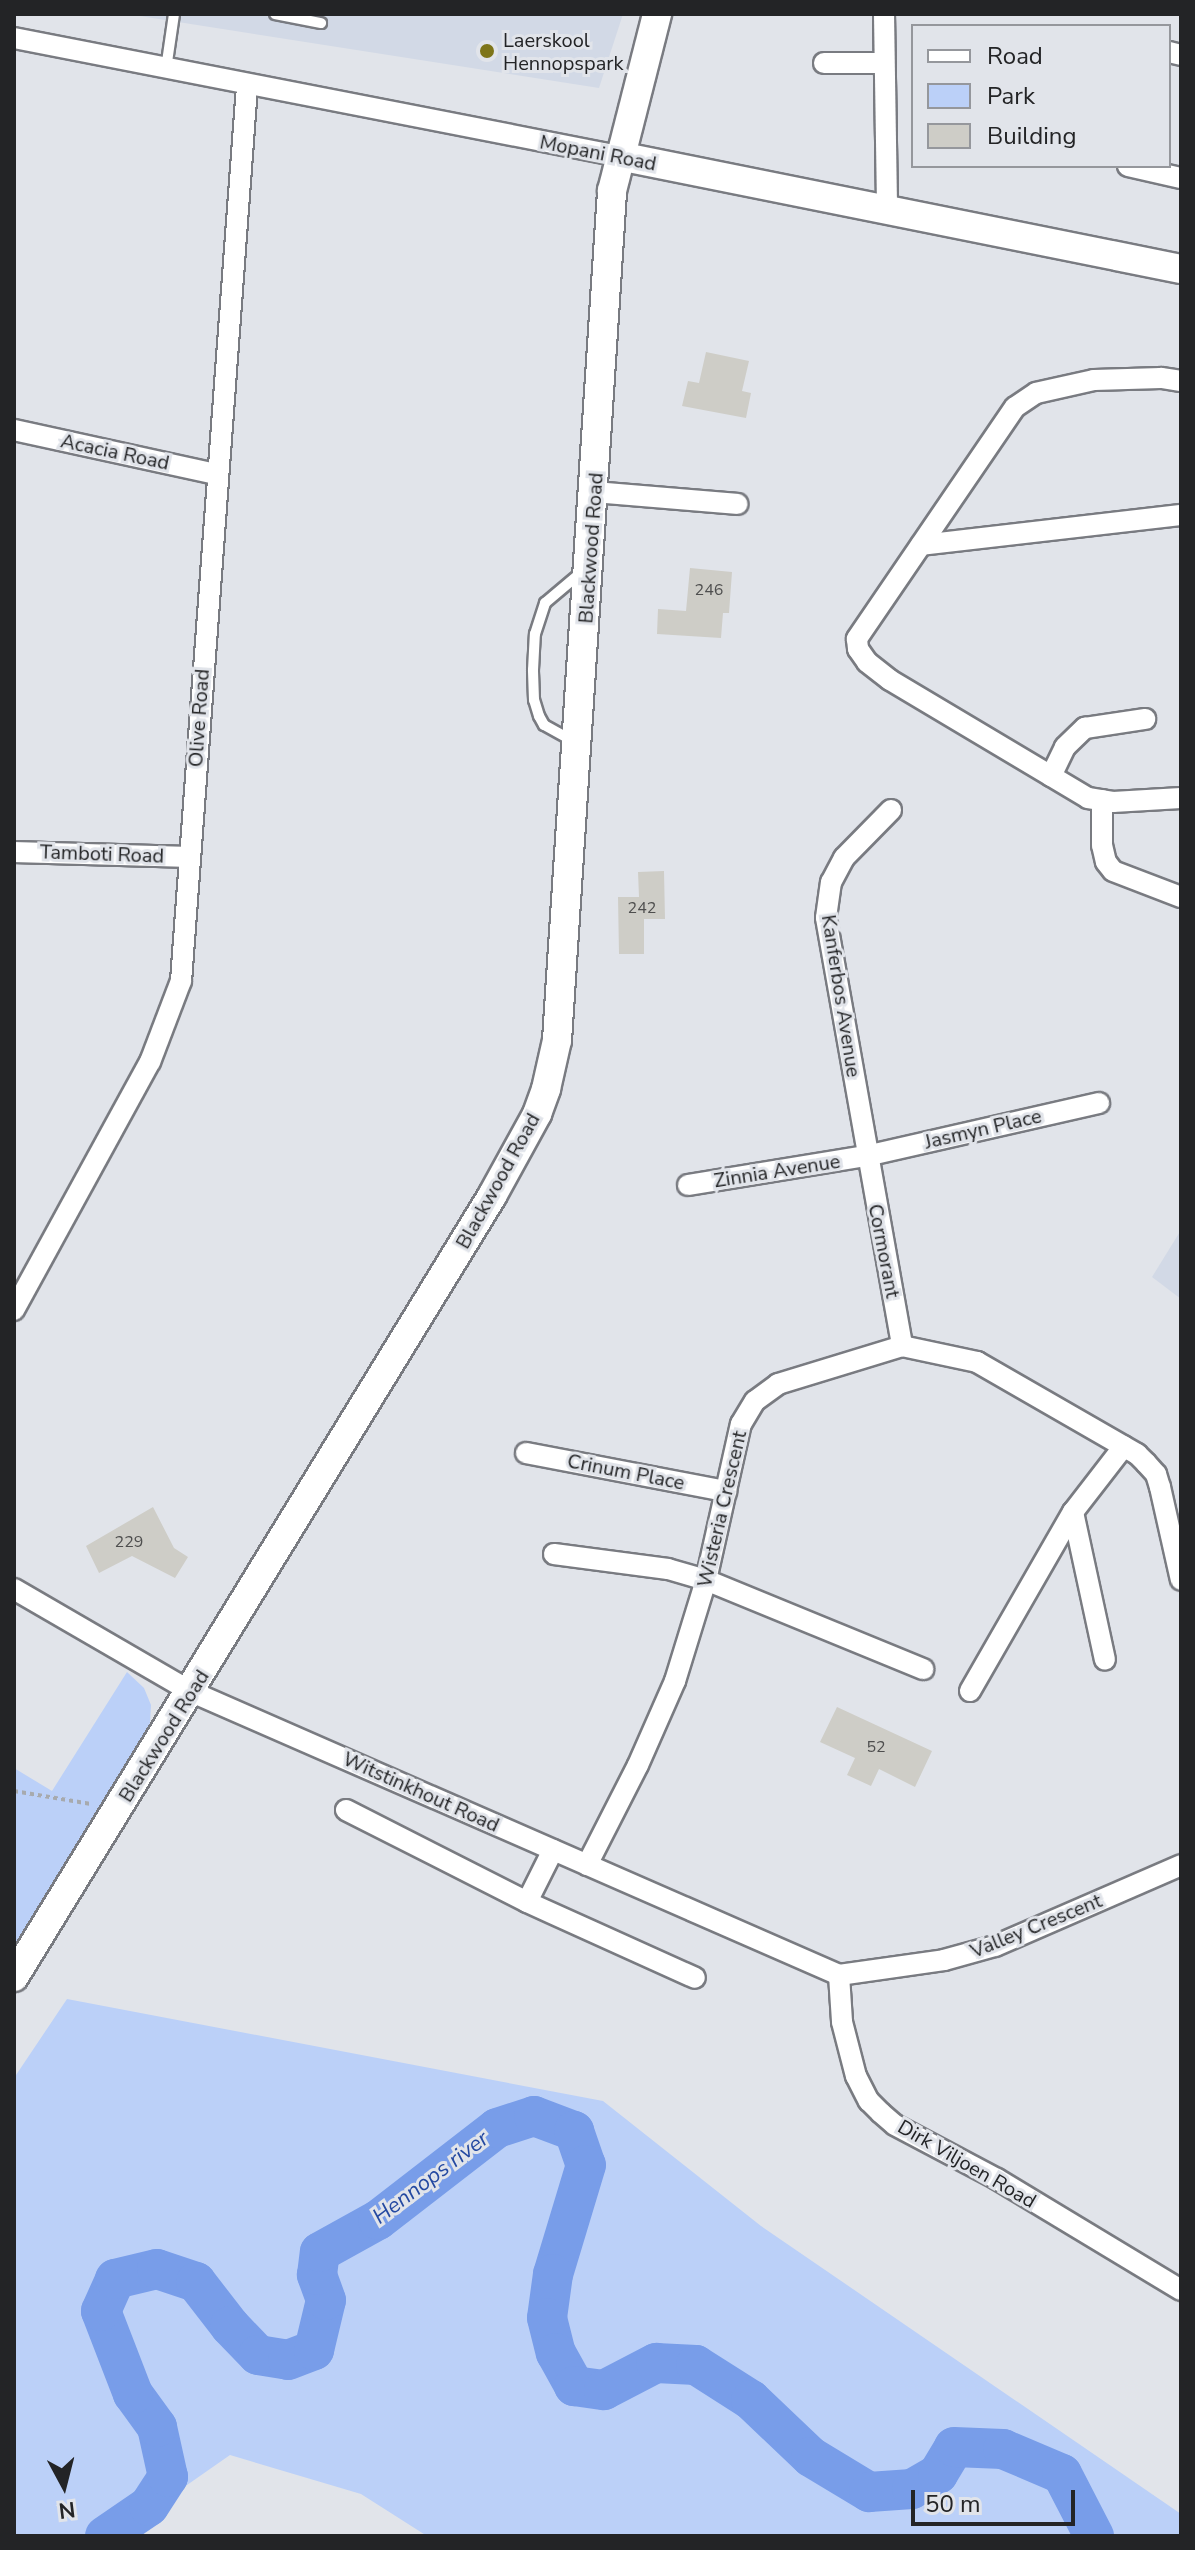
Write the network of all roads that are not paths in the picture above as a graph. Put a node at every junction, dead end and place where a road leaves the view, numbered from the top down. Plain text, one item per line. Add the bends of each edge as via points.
1 (174, 14) edge
2 (275, 14) edge
3 (657, 14) edge
4 (674, 14) edge
5 (884, 14) edge
6 (321, 23) dead end
7 (14, 38) edge
8 (824, 63) dead end
9 (884, 63) junction
10 (166, 69) junction
11 (247, 86) junction
12 (626, 158) junction
13 (1137, 168) edge
14 (1181, 178) edge
15 (887, 209) junction
16 (1181, 269) edge
17 (1181, 381) edge
18 (14, 430) edge
19 (216, 474) junction
20 (595, 492) junction
21 (737, 504) dead end
22 (1181, 515) edge
23 (921, 545) junction
24 (589, 566) junction
25 (1145, 719) dead end
26 (578, 744) junction
27 (1051, 776) junction
28 (1181, 798) edge
29 (1102, 800) junction
30 (891, 810) dead end
31 (14, 852) edge
32 (190, 857) junction
33 (1181, 897) edge
34 (1099, 1103) dead end
35 (866, 1156) junction
36 (688, 1185) dead end
37 (20, 1283) edge
38 (14, 1310) edge
39 (902, 1346) junction
40 (1124, 1446) junction
41 (526, 1453) dead end
42 (726, 1491) junction
43 (1073, 1512) junction
44 (554, 1554) dead end
45 (706, 1580) junction
46 (1181, 1580) edge
47 (14, 1589) edge
48 (1105, 1660) dead end
49 (923, 1669) dead end
50 (970, 1691) dead end
51 (192, 1692) junction
52 (346, 1810) dead end
53 (553, 1850) junction
54 (587, 1865) junction
55 (1181, 1865) edge
56 (527, 1902) junction
57 (839, 1975) junction
58 (14, 1977) edge
59 (695, 1978) dead end
60 (1181, 2290) edge

1 - 10 lane
2 - 6 lane
3 - 12 street, Blackwood Road
4 - 12 street, Blackwood Road
5 - 9 street
7 - 10 street, Mopani Road
8 - 9 street
9 - 15 street
10 - 11 street, Mopani Road
11 - 12 street, Mopani Road
11 - 19 street, Olive Road
12 - 15 street, Mopani Road
12 - 20 street, Blackwood Road via 622,202 613,217
13 - 14 street
15 - 16 street, Mopani Road
17 - 23 street via 1094,380 1036,393 1015,407
18 - 19 street, Acacia Road
19 - 32 street, Olive Road
20 - 21 street
20 - 24 street, Blackwood Road
22 - 23 street
23 - 27 street via 857,639 858,649 890,680
24 - 26 street, Blackwood Road
24 - 26 lane via 545,603 535,634 534,700 539,716 544,725
25 - 27 street via 1085,728 1065,747
26 - 51 street, Blackwood Road via 557,1040 537,1114
27 - 29 street via 1088,798
28 - 29 street
29 - 33 street via 1102,845 1113,871
30 - 35 street, Kanferbos Avenue via 844,858 831,882 826,918
31 - 32 street, Tamboti Road
32 - 37 street, Olive Road via 181,981 170,1014 150,1062
34 - 35 street, Jasmyn Place
35 - 36 street, Zinnia Avenue
35 - 39 street, Cormorant
37 - 38 street, Olive Road
39 - 40 street, Wisteria Crescent via 977,1362
39 - 42 street, Wisteria Crescent via 765,1392 741,1424
40 - 43 street
40 - 46 street, Wisteria Crescent via 1156,1474
41 - 42 street, Crinum Place
42 - 45 street, Wisteria Crescent
43 - 48 street
43 - 50 street
44 - 45 street via 668,1569
45 - 49 street
45 - 54 street, Wisteria Crescent via 675,1681
47 - 51 street, Witstinkhout Road
51 - 53 street, Witstinkhout Road
51 - 58 street, Blackwood Road
52 - 56 street
53 - 54 street, Witstinkhout Road
53 - 56 street
54 - 57 street, Witstinkhout Road
55 - 57 street, Valley Crescent via 995,1946 944,1960
56 - 59 street
57 - 60 street, Dirk Viljoen Road via 842,2022 856,2076 881,2113

